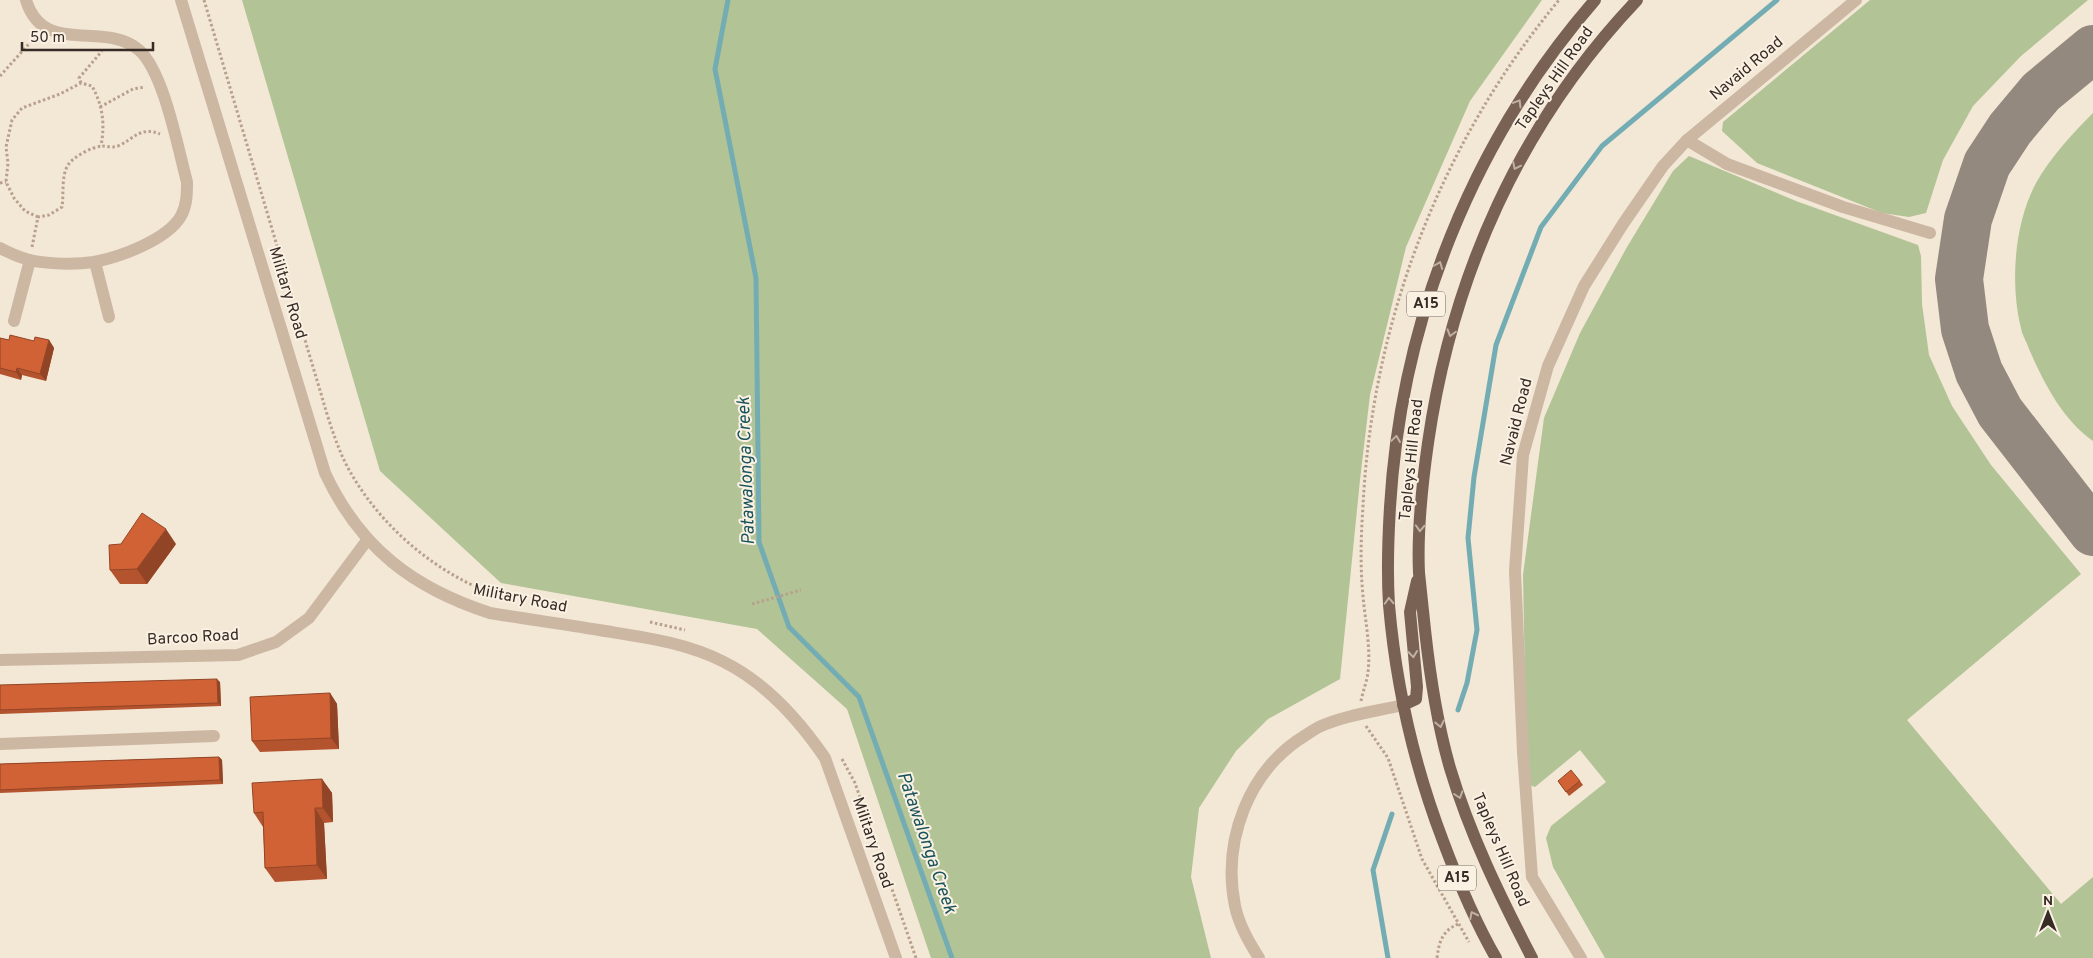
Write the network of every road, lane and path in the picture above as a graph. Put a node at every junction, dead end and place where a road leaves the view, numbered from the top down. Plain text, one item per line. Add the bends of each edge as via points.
1 (26, 0) edge
2 (181, 0) edge
3 (204, 0) edge
4 (1595, 0) edge
5 (1637, 0) edge
6 (1856, 0) edge
7 (44, 26) junction
8 (105, 36) junction
9 (0, 76) edge
10 (81, 83) junction
11 (159, 85) junction
12 (100, 107) junction
13 (164, 140) dead end
14 (1687, 140) junction
15 (101, 146) junction
16 (6, 182) junction
17 (0, 183) edge
18 (38, 217) junction
19 (1930, 234) dead end
20 (0, 248) edge
21 (30, 260) junction
22 (95, 262) junction
23 (109, 317) dead end
24 (14, 321) dead end
25 (368, 539) junction
26 (1419, 571) junction
27 (801, 590) dead end
28 (516, 602) dead end
29 (752, 604) dead end
30 (642, 620) dead end
31 (693, 633) dead end
32 (0, 660) edge
33 (1403, 705) junction
34 (1366, 728) dead end
35 (214, 736) dead end
36 (0, 744) edge
37 (840, 754) dead end
38 (1458, 924) junction
39 (1469, 943) dead end
40 (896, 958) edge
41 (916, 958) edge
42 (1259, 958) edge
43 (1437, 958) edge
44 (1496, 958) edge
45 (1532, 958) edge
46 (1580, 958) edge

1 - 7 street via 33,17
2 - 25 street, Military Road via 326,473 347,514
3 - 28 path via 327,414 348,468 363,493 386,520 426,557 481,590
33 -> 4 main road, Tapleys Hill Road / A15 via 1389,603 1392,465 1408,369 1430,288 1474,181 1519,101
5 -> 26 main road, Tapleys Hill Road / A15 via 1595,47 1519,160 1471,266 1434,396 1423,475
6 - 14 street, Navaid Road
7 - 8 street via 68,35
7 - 9 path
8 - 10 path via 104,50 79,78
8 - 11 street via 121,39 139,50 151,65
10 - 12 path via 92,86
10 - 16 path via 22,108 12,120 6,147
11 - 12 path via 133,89
11 - 22 street via 187,182 182,215 159,237
12 - 15 path via 104,118
13 - 15 path via 160,133 138,132 116,147
14 - 19 street via 1727,164 1843,207
14 - 46 street, Navaid Road via 1664,166 1623,224 1584,286 1548,366 1523,455 1515,571 1532,877
15 - 18 path via 82,153 68,164 62,207 49,216
16 - 17 path
16 - 18 path via 25,211
18 - 21 path
20 - 21 street
21 - 22 street
21 - 24 street
22 - 23 street
25 - 32 street, Barcoo Road via 309,618 276,642 238,655
25 - 40 street, Military Road via 388,560 413,578 463,604 490,613 666,640 723,661 768,691 809,735 825,758
26 -> 33 main road via 1410,612 1416,699
26 -> 45 main road, Tapleys Hill Road / A15 via 1429,671 1449,765 1469,827 1489,874
27 - 29 path
30 - 31 path
33 - 42 street via 1325,724 1284,750 1251,793 1238,822 1232,856 1232,888 1242,926
44 -> 33 main road, Tapleys Hill Road / A15 via 1464,897 1425,795
34 - 38 path via 1388,758 1422,860
35 - 36 street
37 - 41 path via 855,783
38 - 39 path
38 - 43 path via 1446,931 1441,939

